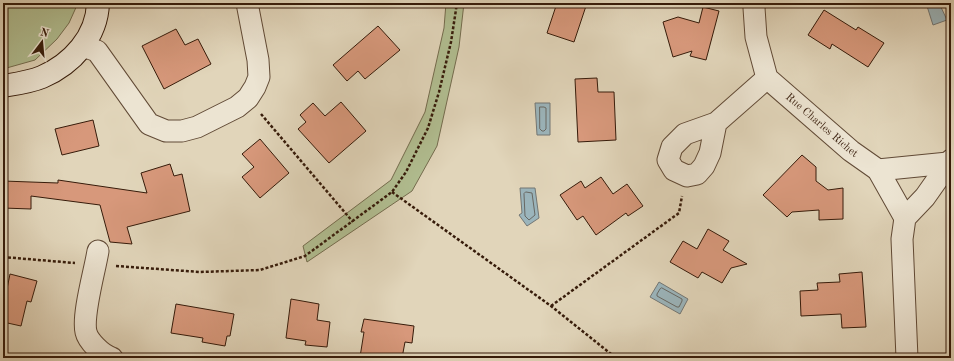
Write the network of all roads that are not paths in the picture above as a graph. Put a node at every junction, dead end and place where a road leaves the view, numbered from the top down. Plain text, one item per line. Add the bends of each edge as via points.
1 (98, 3) edge
2 (247, 3) edge
3 (755, 3) edge
4 (83, 46) junction
5 (768, 78) junction
6 (3, 86) edge
7 (716, 124) dead end
8 (950, 162) edge
9 (878, 170) junction
10 (906, 218) junction
11 (97, 258) road end
12 (112, 358) edge
13 (907, 358) edge

1 - 4 street via 94,24
2 - 4 street via 258,60 259,77 256,87 237,107 197,127 182,131 166,131 149,124 97,51
3 - 5 street via 756,37
4 - 6 street via 59,68 40,77
5 - 7 street
5 - 9 street, Rue Charles Richet via 851,152
8 - 9 street
8 - 10 street
9 - 10 street, Rue Charles Richet
10 - 13 street via 902,238
11 - 12 street via 86,313 86,332 95,347

